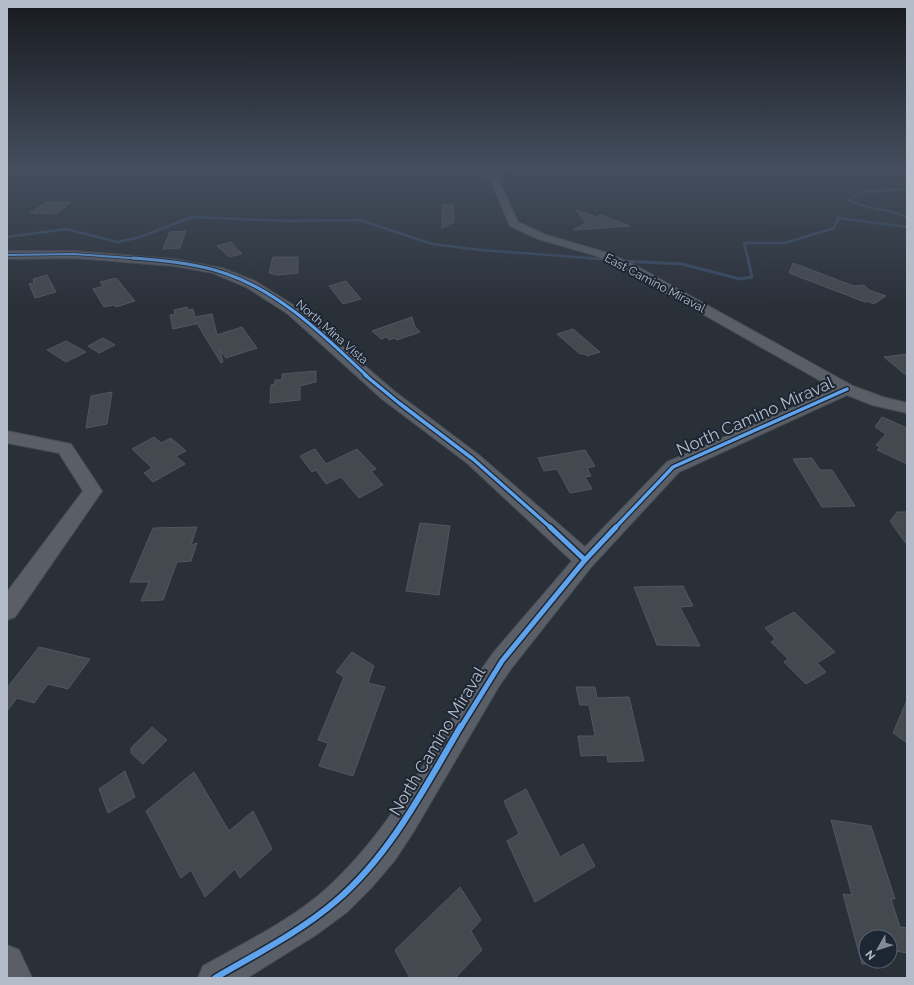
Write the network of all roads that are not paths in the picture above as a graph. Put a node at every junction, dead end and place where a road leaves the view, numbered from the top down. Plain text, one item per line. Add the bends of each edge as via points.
1 (510, 215) edge
2 (7, 255) edge
3 (847, 390) junction
4 (907, 408) edge
5 (7, 437) edge
6 (585, 560) junction
7 (7, 610) edge
8 (7, 962) edge
9 (15, 978) edge
10 (214, 978) edge

1 - 3 street, East Camino Miraval via 514,224 542,237 601,254 629,267
2 - 6 street, North Mina Vista via 60,253 188,264 228,274 268,293 298,315 399,404 495,478
3 - 4 street, East Camino Miraval
3 - 6 street, North Camino Miraval via 673,468
5 - 7 street via 66,448 92,491
6 - 10 street, North Camino Miraval via 490,678 404,821 362,876 336,901 305,924
8 - 9 street

